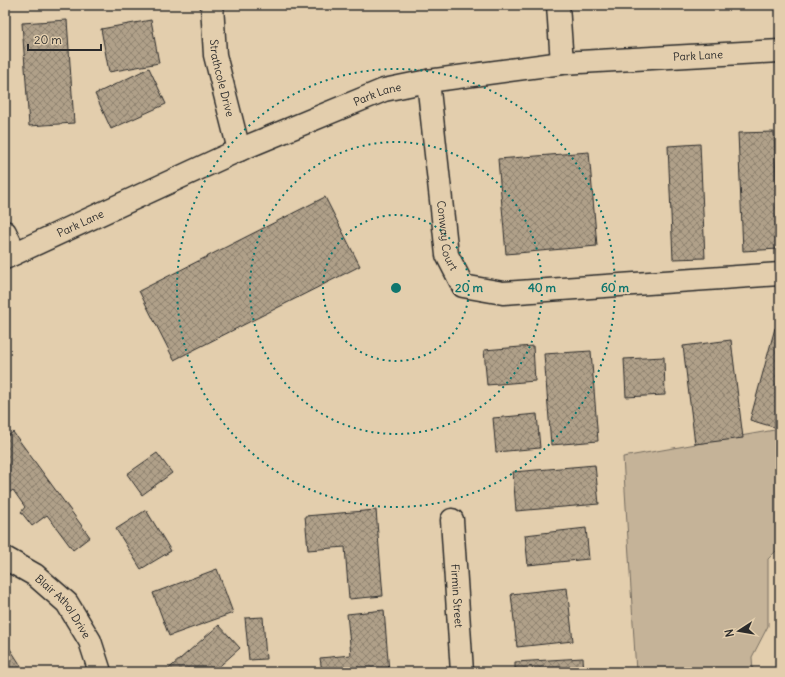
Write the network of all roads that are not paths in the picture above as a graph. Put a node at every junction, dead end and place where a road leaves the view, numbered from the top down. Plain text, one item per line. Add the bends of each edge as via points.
1 (212, 5) edge
2 (558, 5) edge
3 (780, 50) edge
4 (562, 63) junction
5 (428, 81) junction
6 (240, 150) junction
7 (5, 232) edge
8 (10, 255) edge
9 (780, 274) edge
10 (452, 520) dead end
11 (5, 558) edge
12 (100, 672) edge
13 (462, 672) edge

1 - 6 street, Strathcole Drive via 215,55
2 - 4 street
3 - 4 street, Park Lane
4 - 5 street, Park Lane
5 - 6 street, Park Lane via 384,90
5 - 9 street, Conway Court via 446,255 463,286 503,293
6 - 8 street, Park Lane
7 - 8 street
10 - 13 street, Firmin Street
11 - 12 street, Blair Athol Drive via 35,575 67,603 90,641

